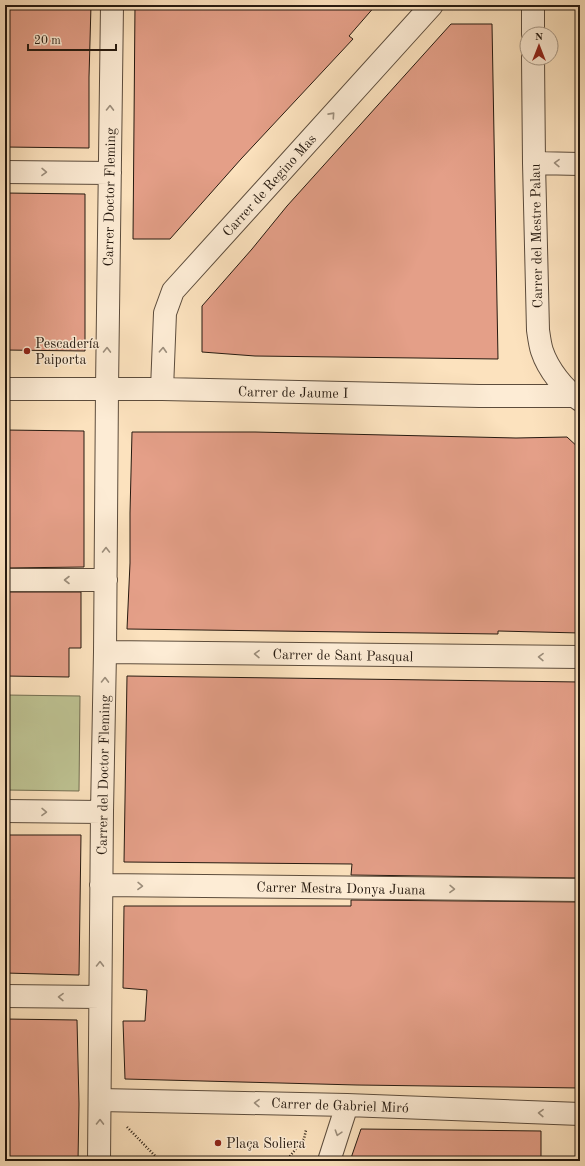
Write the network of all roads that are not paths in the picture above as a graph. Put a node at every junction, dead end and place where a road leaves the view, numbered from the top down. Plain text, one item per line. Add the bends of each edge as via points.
1 (112, 5) edge
2 (432, 5) edge
3 (533, 5) edge
4 (533, 26) edge
5 (533, 66) edge
6 (534, 163) junction
7 (580, 164) edge
8 (5, 172) edge
9 (110, 173) junction
10 (5, 389) edge
11 (107, 389) junction
12 (162, 389) junction
13 (578, 398) edge
14 (5, 580) edge
15 (106, 580) junction
16 (105, 652) junction
17 (580, 657) edge
18 (5, 811) edge
19 (102, 812) junction
20 (101, 885) junction
21 (580, 890) edge
22 (5, 996) edge
23 (100, 997) junction
24 (100, 1100) junction
25 (347, 1105) junction
26 (580, 1114) edge
27 (100, 1161) edge
28 (328, 1161) edge

9 -> 1 street, Carrer Doctor Fleming
12 -> 2 street, Carrer de Regino Mas via 165,313 173,291
3 - 4 street
5 - 6 street, Carrer del Mestre Palau
7 -> 6 street
6 - 13 street, Carrer del Mestre Palau via 539,337 552,373
8 -> 9 street
11 -> 9 street, Carrer Doctor Fleming
10 - 11 street, Carrer de Jaume I
11 - 12 street, Carrer de Jaume I
15 -> 11 street, Carrer del Doctor Fleming
12 - 13 street, Carrer de Jaume I
15 -> 14 street
15 - 16 street, Carrer del Doctor Fleming
17 -> 16 street, Carrer de Sant Pasqual
19 -> 16 street, Carrer del Doctor Fleming
18 -> 19 street
19 - 20 street, Carrer del Doctor Fleming
20 -> 21 street, Carrer Mestra Donya Juana
23 -> 20 street, Carrer del Doctor Fleming
23 -> 22 street
23 - 24 street, Carrer del Doctor Fleming
25 -> 24 street, Carrer de Gabriel Miró
27 -> 24 street, Carrer del Doctor Fleming
26 -> 25 street, Carrer de Gabriel Miró
25 -> 28 street

